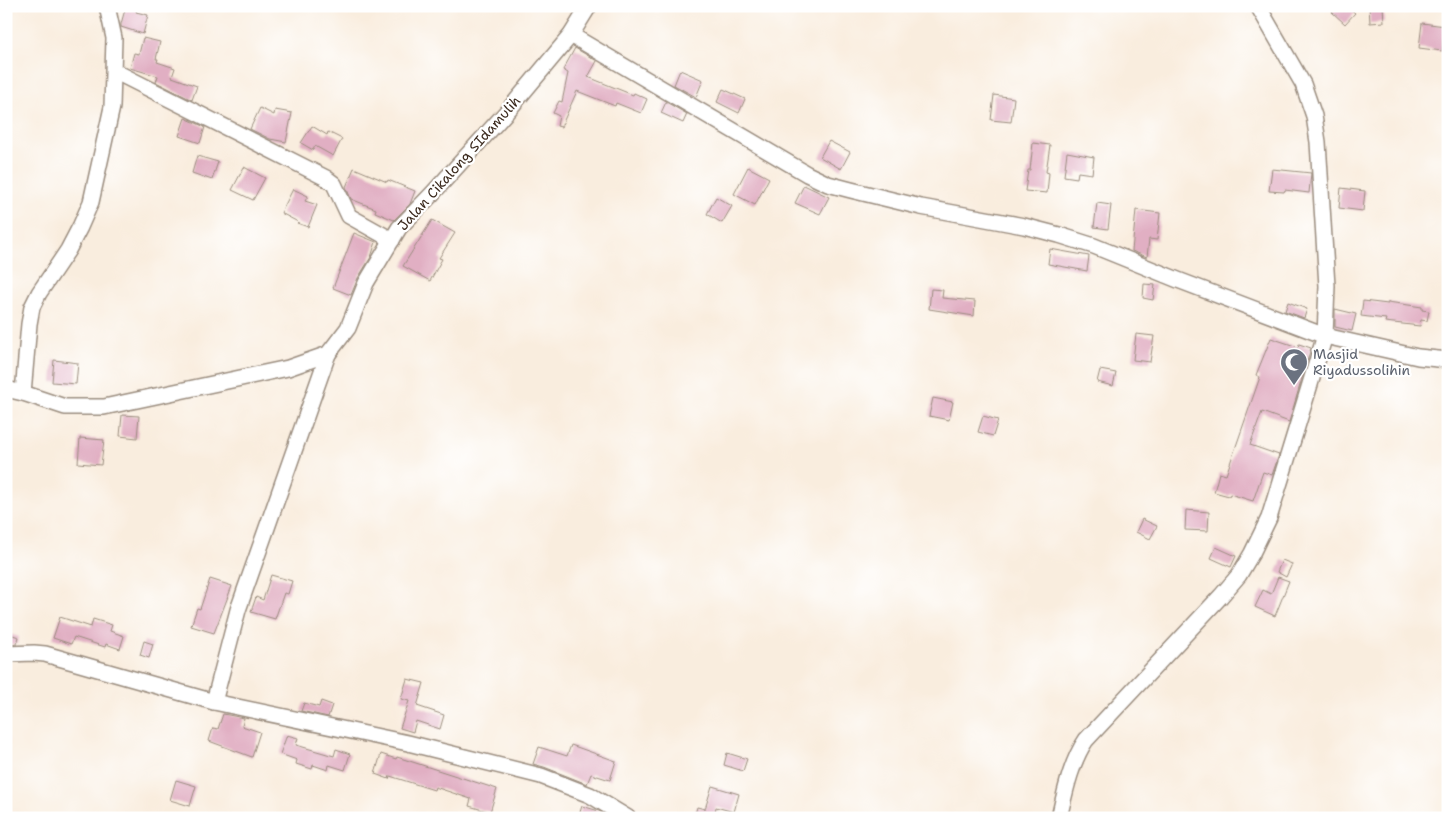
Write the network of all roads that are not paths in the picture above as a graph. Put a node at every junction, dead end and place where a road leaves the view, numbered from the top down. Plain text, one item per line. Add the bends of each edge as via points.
1 (107, 6) edge
2 (588, 6) edge
3 (1258, 6) edge
4 (571, 34) junction
5 (114, 71) junction
6 (392, 240) junction
7 (1325, 336) junction
8 (328, 354) junction
9 (1448, 360) edge
10 (6, 389) edge
11 (23, 393) junction
12 (6, 654) edge
13 (214, 702) junction
14 (628, 818) edge
15 (1059, 818) edge

1 - 5 street via 114,38
2 - 4 street, Jalan Cikalong SIdamulih
3 - 7 street via 1304,84 1314,116 1327,286
4 - 6 street, Jalan Cikalong SIdamulih via 510,107 399,228
4 - 7 street via 828,184 921,207 1059,234
5 - 6 street via 326,178 334,184 349,216
5 - 11 street via 112,107 91,202 68,250 32,307
6 - 8 street, Jalan Cikalong SIdamulih via 366,283 348,328
7 - 9 street via 1418,357
7 - 15 street via 1270,518 1252,553 1221,596 1086,740 1079,751
8 - 11 street via 288,368 104,407 65,408
8 - 13 street via 238,610
10 - 11 street
12 - 13 street via 45,654
13 - 14 street via 408,743 541,776 590,795

